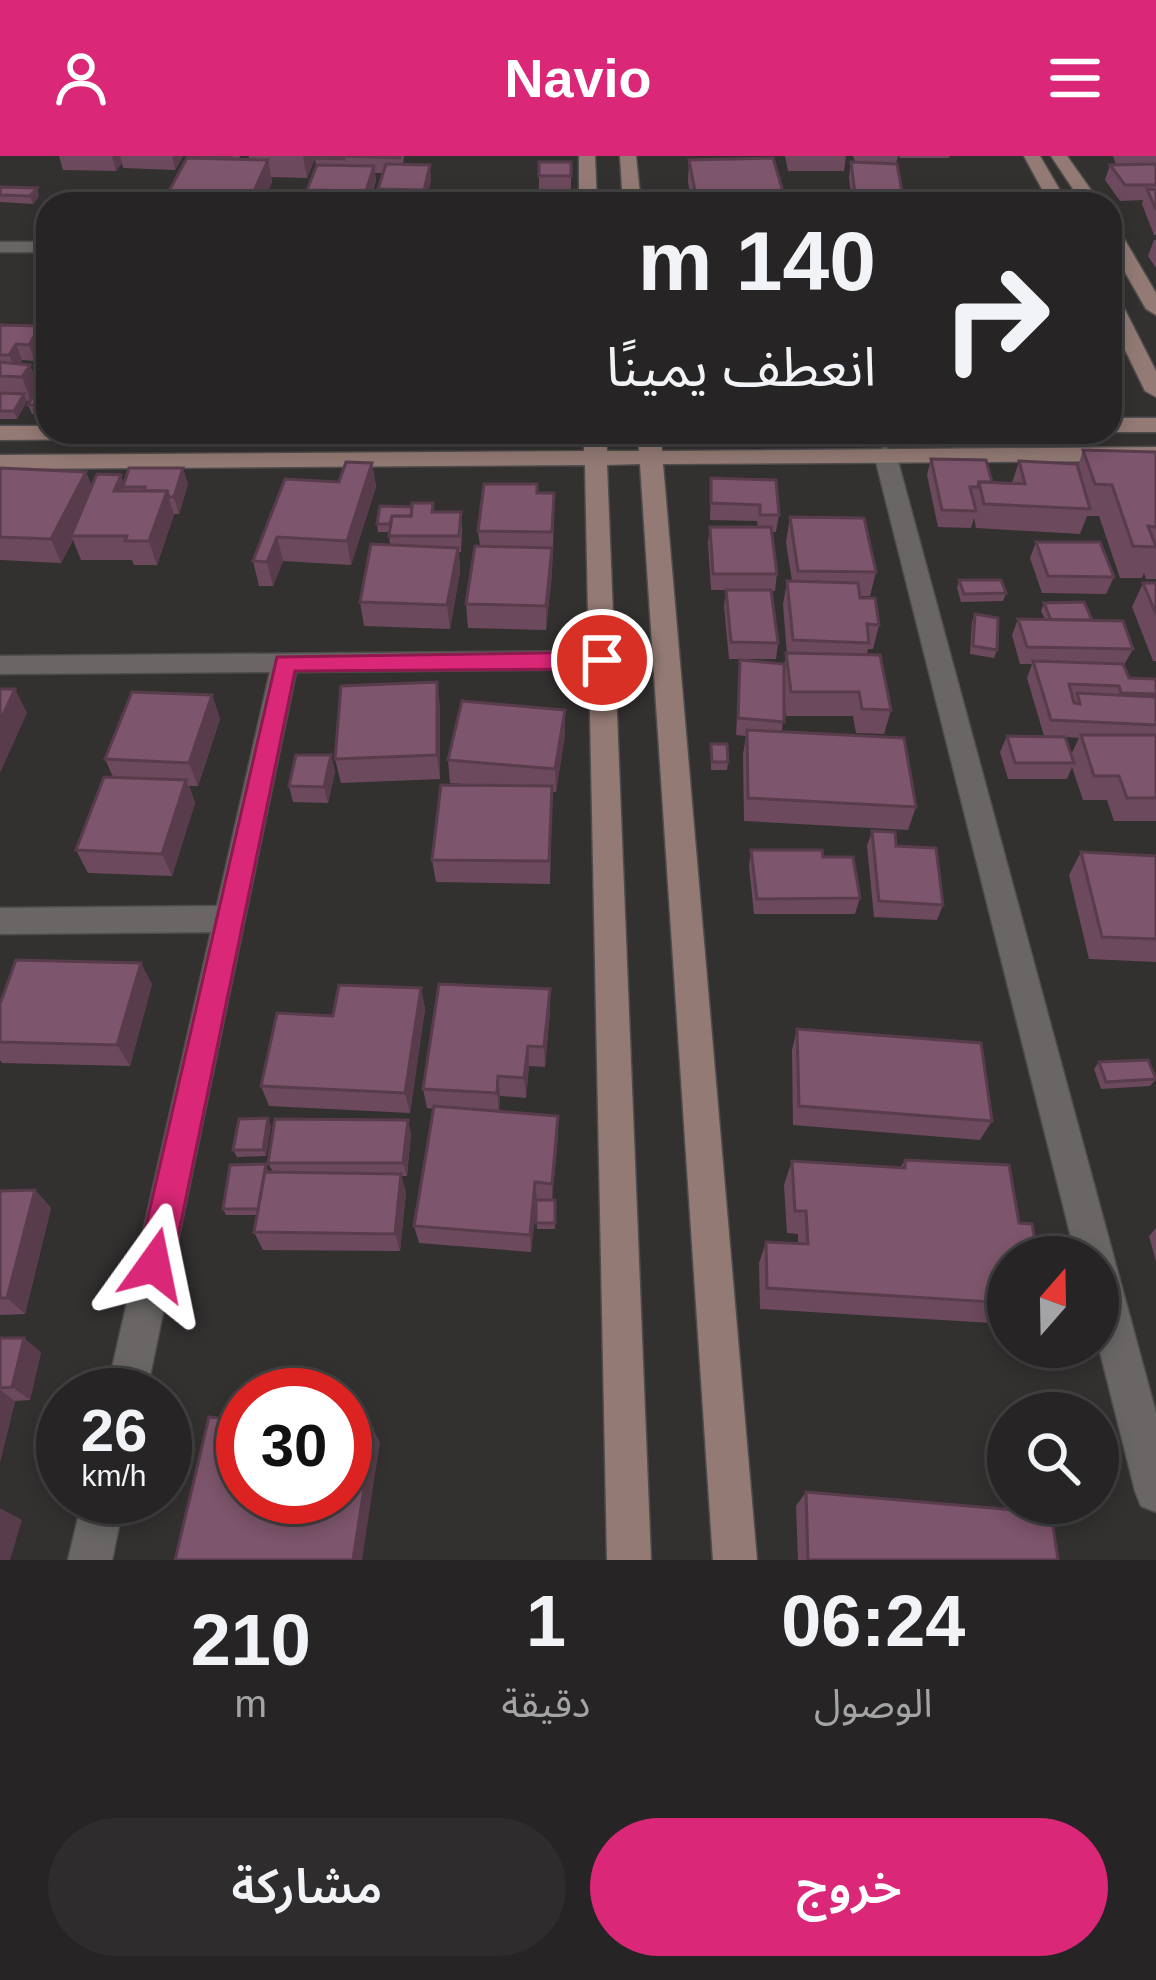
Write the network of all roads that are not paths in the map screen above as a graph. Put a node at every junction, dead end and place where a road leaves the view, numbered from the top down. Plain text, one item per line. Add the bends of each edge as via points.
1 (586, 156) edge
2 (628, 156) edge
3 (1032, 156) edge
4 (1059, 156) edge
5 (588, 192) edge
6 (631, 192) edge
7 (1052, 192) edge
8 (1084, 192) edge
9 (0, 247) edge
10 (36, 247) edge
11 (1122, 252) edge
12 (1156, 309) edge
13 (1122, 324) edge
14 (1156, 391) edge
15 (1156, 424) edge
16 (1122, 425) edge
17 (0, 433) edge
18 (36, 433) edge
19 (595, 444) edge
20 (650, 444) edge
21 (877, 447) edge
22 (1156, 454) edge
23 (0, 462) edge
24 (602, 660) junction
25 (285, 663) junction
26 (0, 665) edge
27 (230, 919) junction
28 (0, 921) edge
29 (1089, 1236) edge
30 (1119, 1349) edge
31 (132, 1368) edge
32 (1156, 1491) edge
33 (98, 1524) edge
34 (90, 1560) edge
35 (629, 1560) edge
36 (735, 1560) edge

1 - 5 street
2 - 6 street
3 - 7 street
4 - 8 street
9 - 10 street
11 - 12 street
13 - 14 street
15 - 16 street
17 - 18 street
19 - 20 street
19 - 23 street
19 - 24 street
20 - 21 street
20 - 36 street
21 - 22 street
21 - 29 street
24 - 25 street
24 - 35 street
25 - 26 street
25 - 27 street
27 - 28 street
27 - 31 street
30 - 32 street
33 - 34 street

